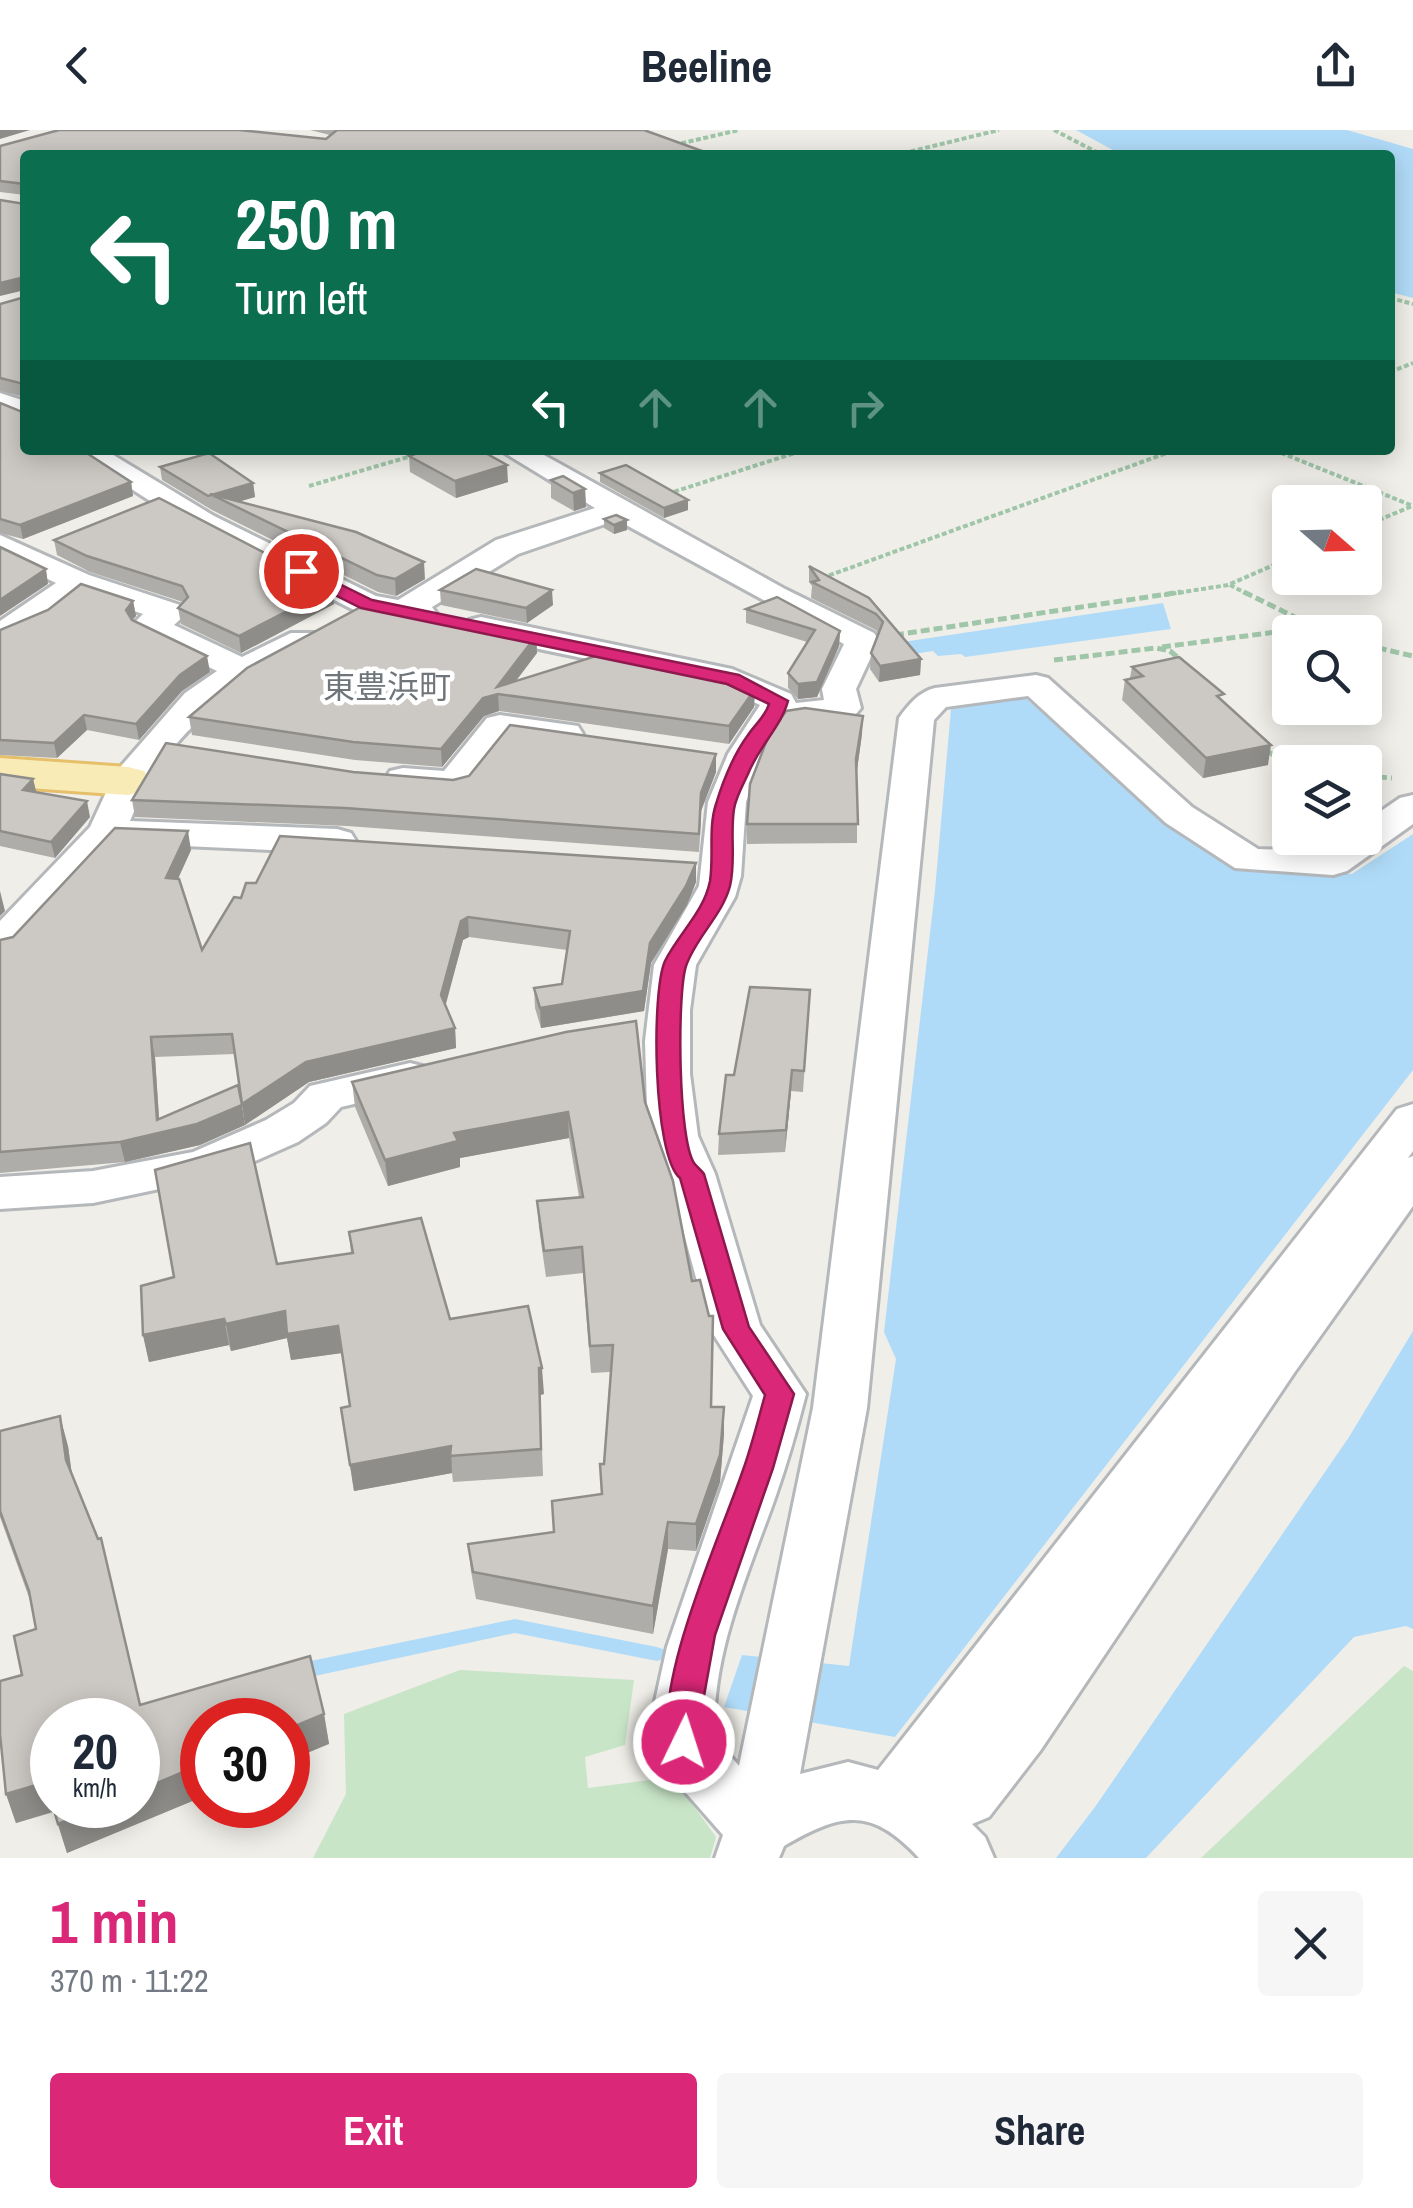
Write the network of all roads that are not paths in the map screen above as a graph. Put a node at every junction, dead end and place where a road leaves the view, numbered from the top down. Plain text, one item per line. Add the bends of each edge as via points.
1 (93, 455) edge
2 (523, 455) edge
3 (164, 498) junction
4 (620, 510) junction
5 (134, 512) edge
6 (60, 541) edge
7 (11, 549) edge
8 (78, 582) junction
9 (367, 604) junction
10 (402, 610) junction
11 (0, 634) edge
12 (242, 670) junction
13 (774, 716) junction
14 (605, 739) edge
15 (0, 772) edge
16 (375, 777) edge
17 (128, 781) junction
18 (1413, 806) edge
19 (107, 831) junction
20 (367, 844) edge
21 (0, 945) edge
22 (454, 1066) edge
23 (1413, 1119) edge
24 (1413, 1172) edge
25 (0, 1193) edge
26 (903, 1806) junction
27 (752, 1842) edge
28 (962, 1858) edge

1 - 3 street
2 - 4 street
3 - 5 street
3 - 9 street
4 - 10 street via 507,547
4 - 13 street via 862,640 840,690 842,708
6 - 7 street
7 - 8 street
8 - 11 street
8 - 12 street via 170,613 148,625
9 - 10 street
9 - 12 street
10 - 13 street via 732,679 779,701
12 - 17 street via 197,700 176,748
13 - 27 street via 726,758 724,808 702,868 710,910 646,1027 682,1166 691,1174 736,1329 780,1394 699,1635 683,1718 684,1742
14 - 16 street via 500,726 454,783
15 - 17 main road
17 - 19 street
18 - 27 street via 1333,863 1249,860 1179,816 1036,684 935,698 917,718 840,1408
19 - 20 street
19 - 21 street
22 - 25 street via 326,1096 282,1130 204,1165 93,1187
23 - 26 street
24 - 26 street via 968,1796
26 - 27 street via 848,1790 808,1799
26 - 28 street

